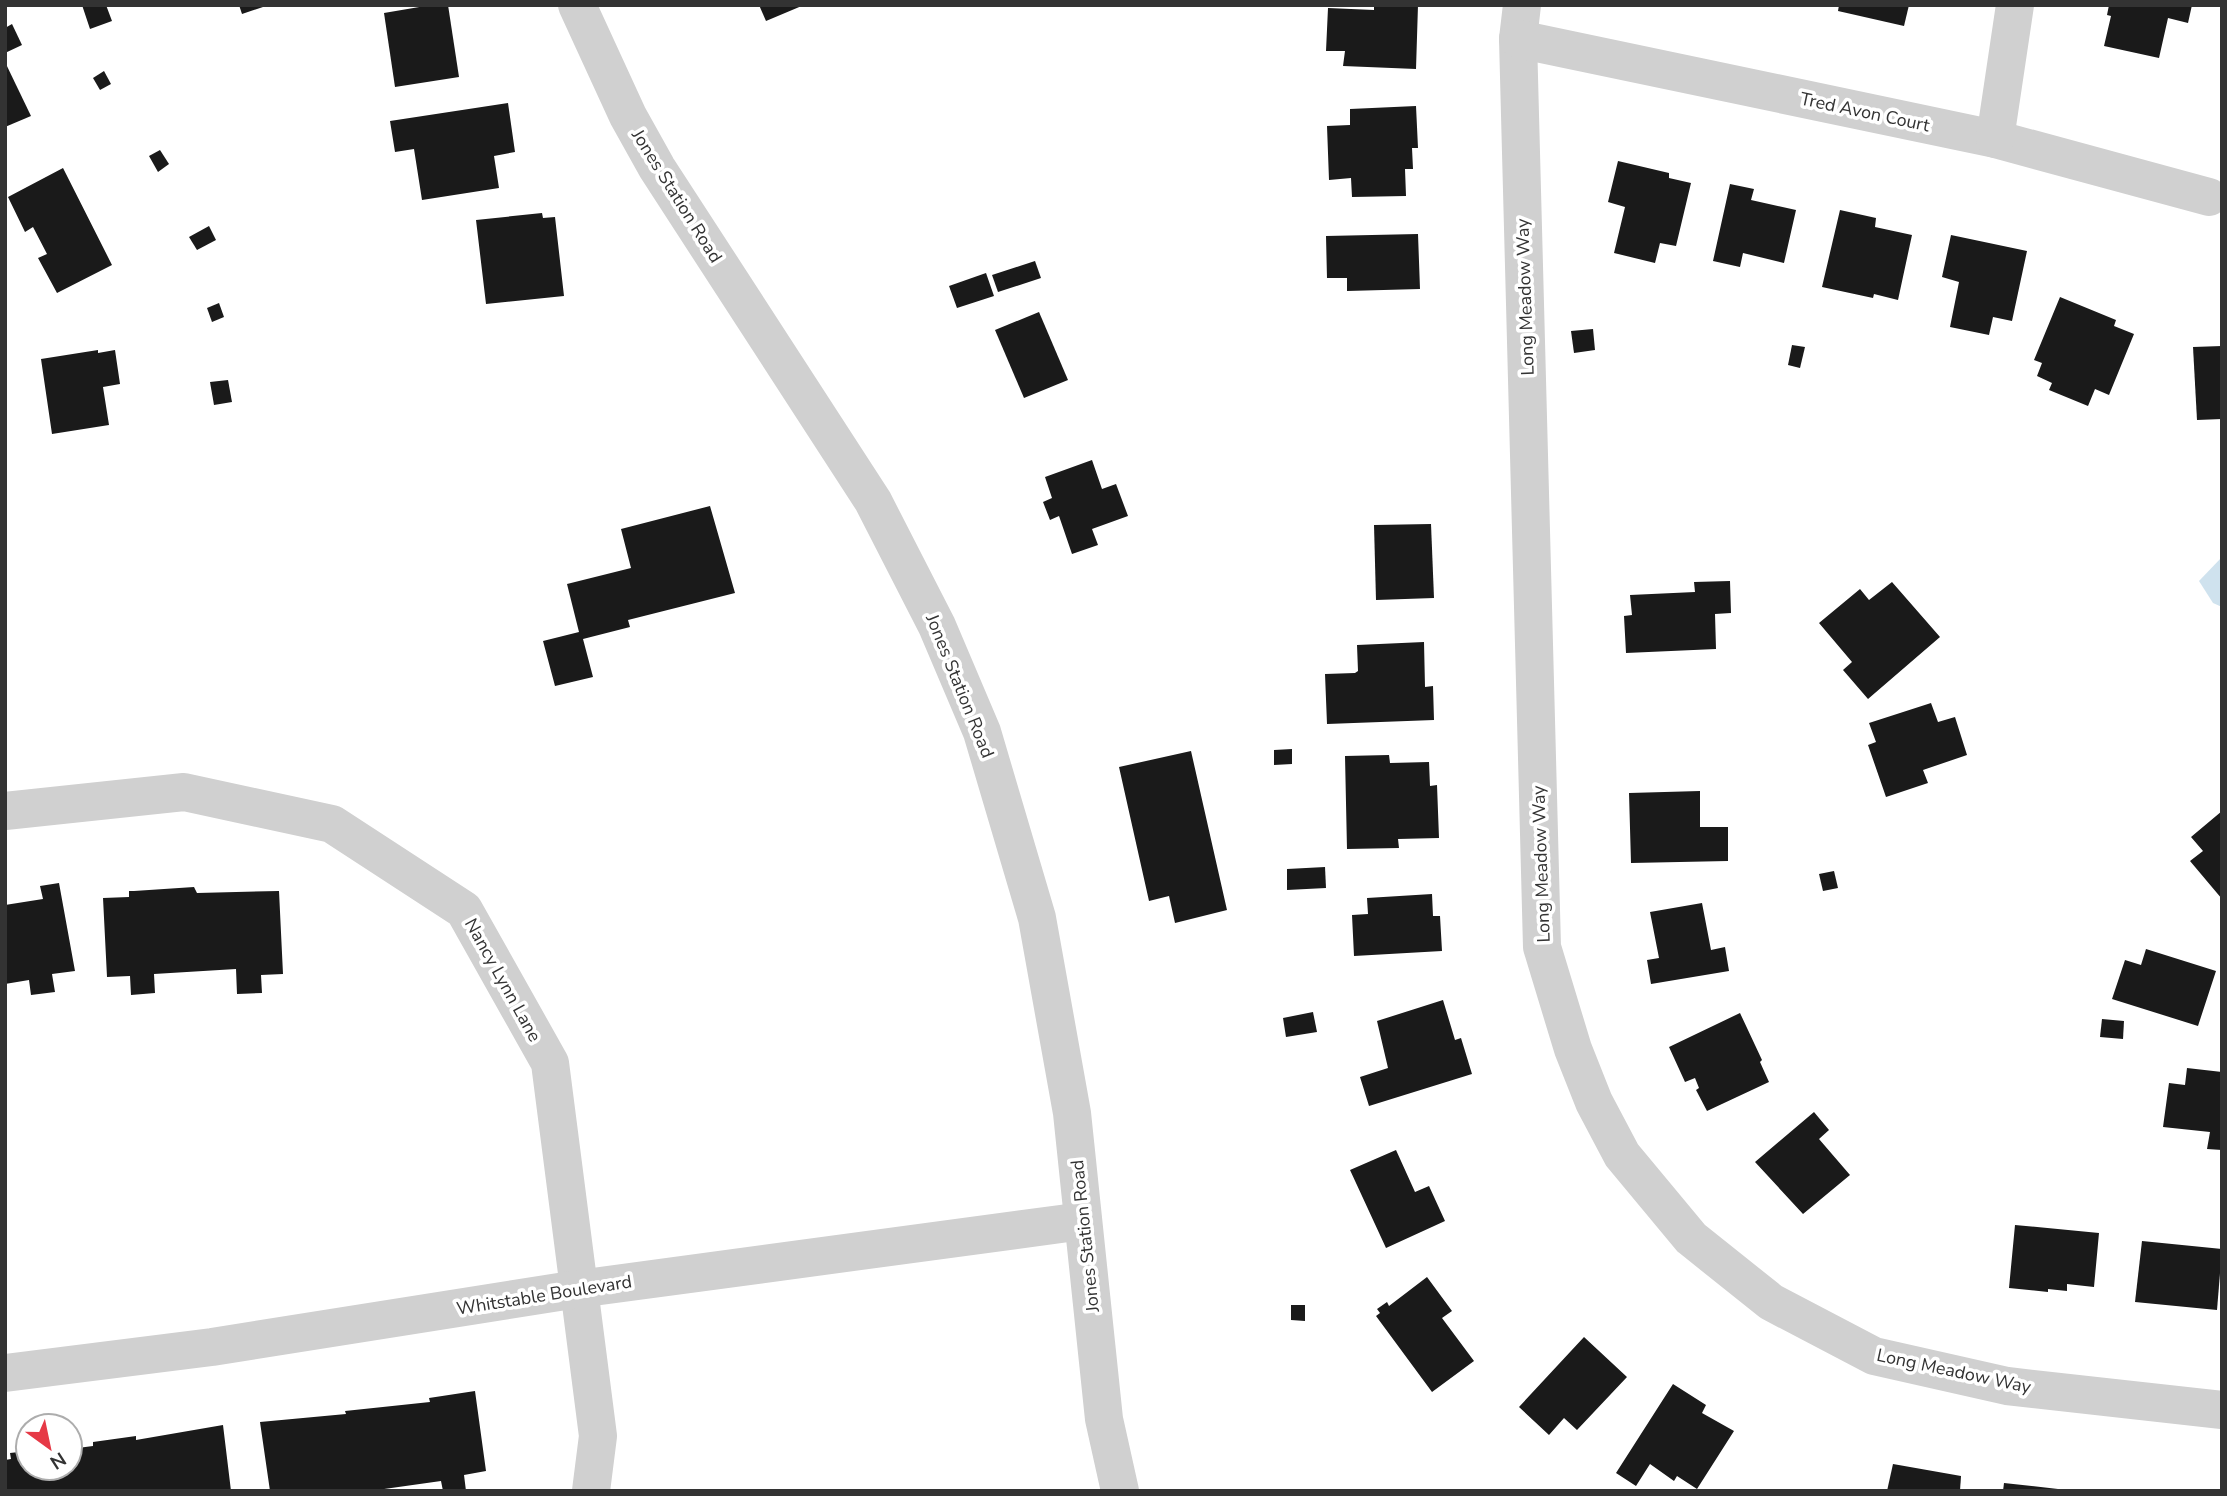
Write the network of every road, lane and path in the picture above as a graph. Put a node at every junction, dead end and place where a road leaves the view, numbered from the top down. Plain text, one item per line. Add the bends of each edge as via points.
1 (577, 5) edge
2 (2015, 5) edge
3 (1520, 22) edge
4 (1995, 139) junction
5 (2209, 197) dead end
6 (6, 803) edge
7 (1083, 1221) junction
8 (578, 1289) junction
9 (5, 1373) edge
10 (2222, 1410) edge
11 (591, 1491) edge
12 (1120, 1491) edge

1 - 7 street, Jones Station Road via 657,168 873,501 937,626 982,732 1037,918 1072,1112
2 - 4 street
3 - 4 street, Tred Avon Court
3 - 10 street, Long Meadow Way via 1542,947 1594,1102 1622,1155 1691,1238 1772,1302 1874,1356 2007,1386
4 - 5 street, Tred Avon Court
6 - 8 street, Nancy Lynn Lane via 184,792 332,824 464,910 550,1063
7 - 8 street, Whitstable Boulevard
7 - 12 street, Jones Station Road via 1104,1419
8 - 9 street, Whitstable Boulevard via 212,1347
8 - 11 street, Nancy Lynn Lane via 598,1436

